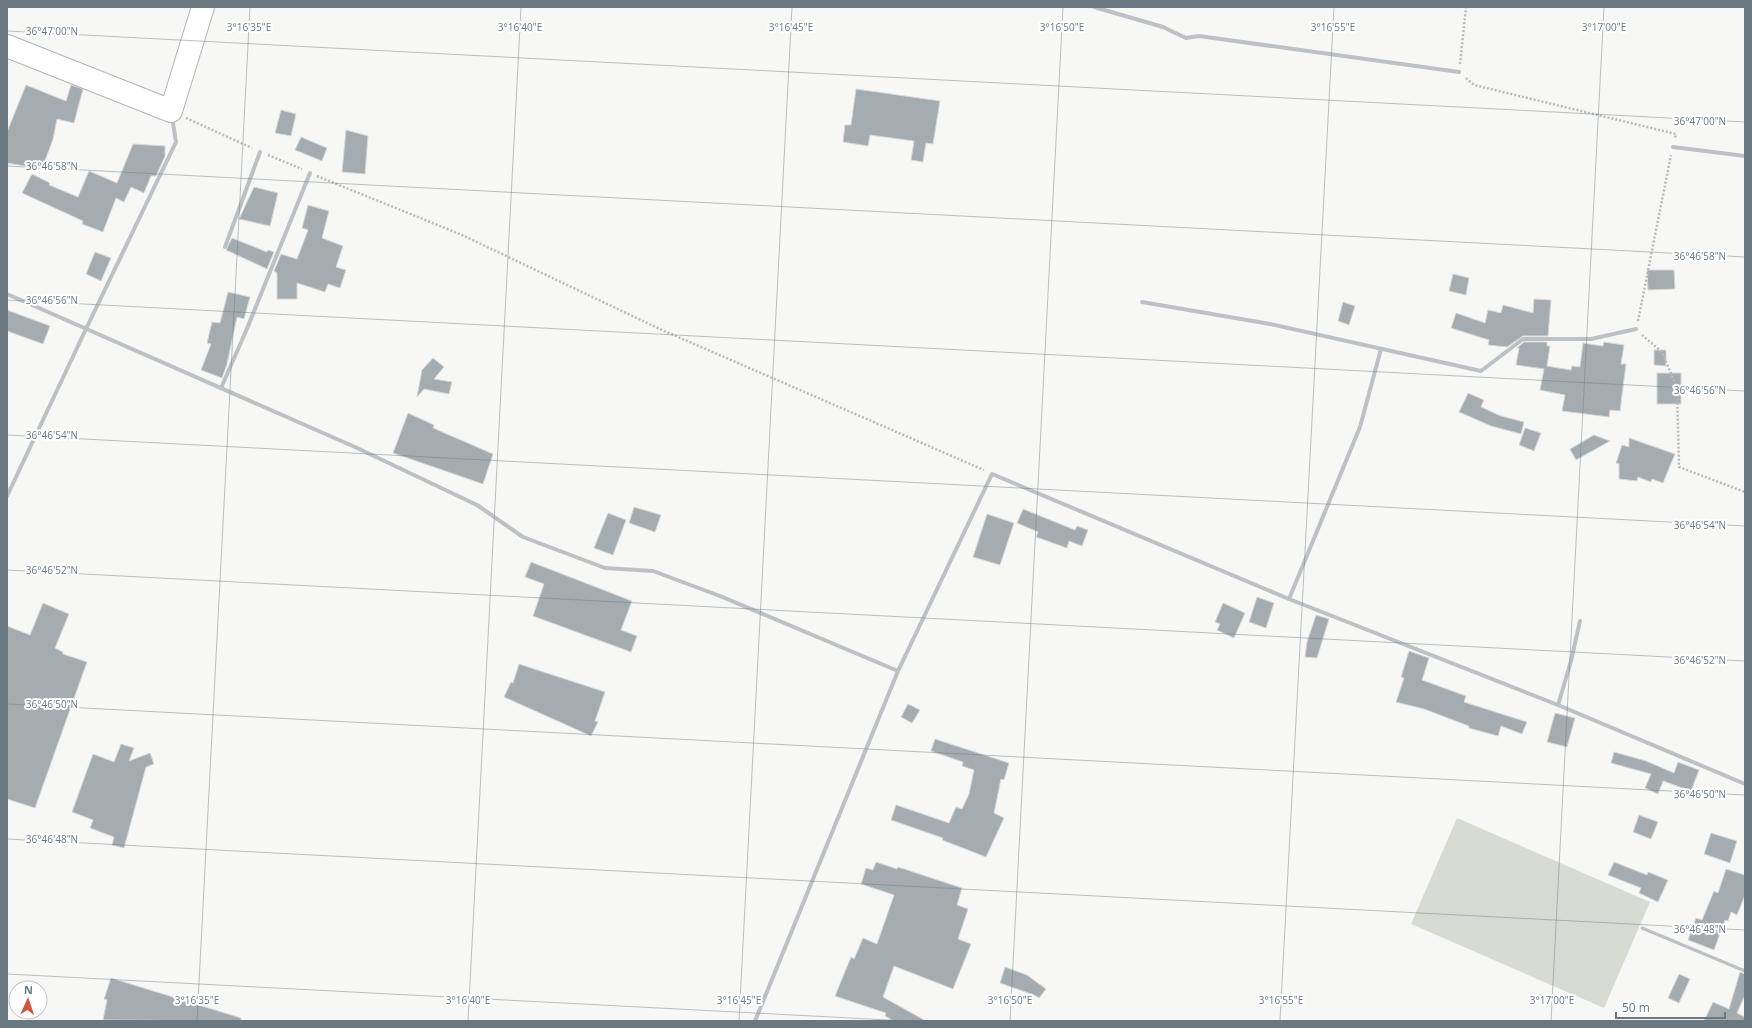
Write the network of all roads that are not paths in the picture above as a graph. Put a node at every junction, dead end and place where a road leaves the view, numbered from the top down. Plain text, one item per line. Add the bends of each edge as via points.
1 (203, 7) edge
2 (1094, 7) edge
3 (7, 46) edge
4 (1459, 72) road end
5 (171, 111) junction
6 (1673, 147) road end
7 (260, 152) dead end
8 (1745, 156) edge
9 (310, 173) dead end
10 (225, 247) dead end
11 (7, 294) edge
12 (1142, 302) dead end
13 (86, 329) junction
14 (1636, 329) road end
15 (1381, 349) junction
16 (221, 388) junction
17 (7, 496) edge
18 (1289, 599) junction
19 (1580, 621) dead end
20 (898, 671) junction
21 (1558, 705) junction
22 (1745, 784) edge
23 (1642, 928) dead end
24 (1745, 970) edge
25 (755, 1021) edge

1 - 5 main road
2 - 4 street via 1163,27 1186,38 1199,36
3 - 5 main road
5 - 13 street via 176,142
6 - 8 street
7 - 10 street
9 - 16 street
11 - 13 street
12 - 15 street via 1270,324
13 - 16 street
13 - 17 street
14 - 15 street via 1590,339 1523,339 1481,371
15 - 18 street via 1360,427
16 - 20 street via 355,447 476,505 523,537 606,568 653,571 720,596
18 - 20 street via 992,474
18 - 21 street
19 - 21 street via 1572,661
20 - 25 street
21 - 22 street
23 - 24 lane

